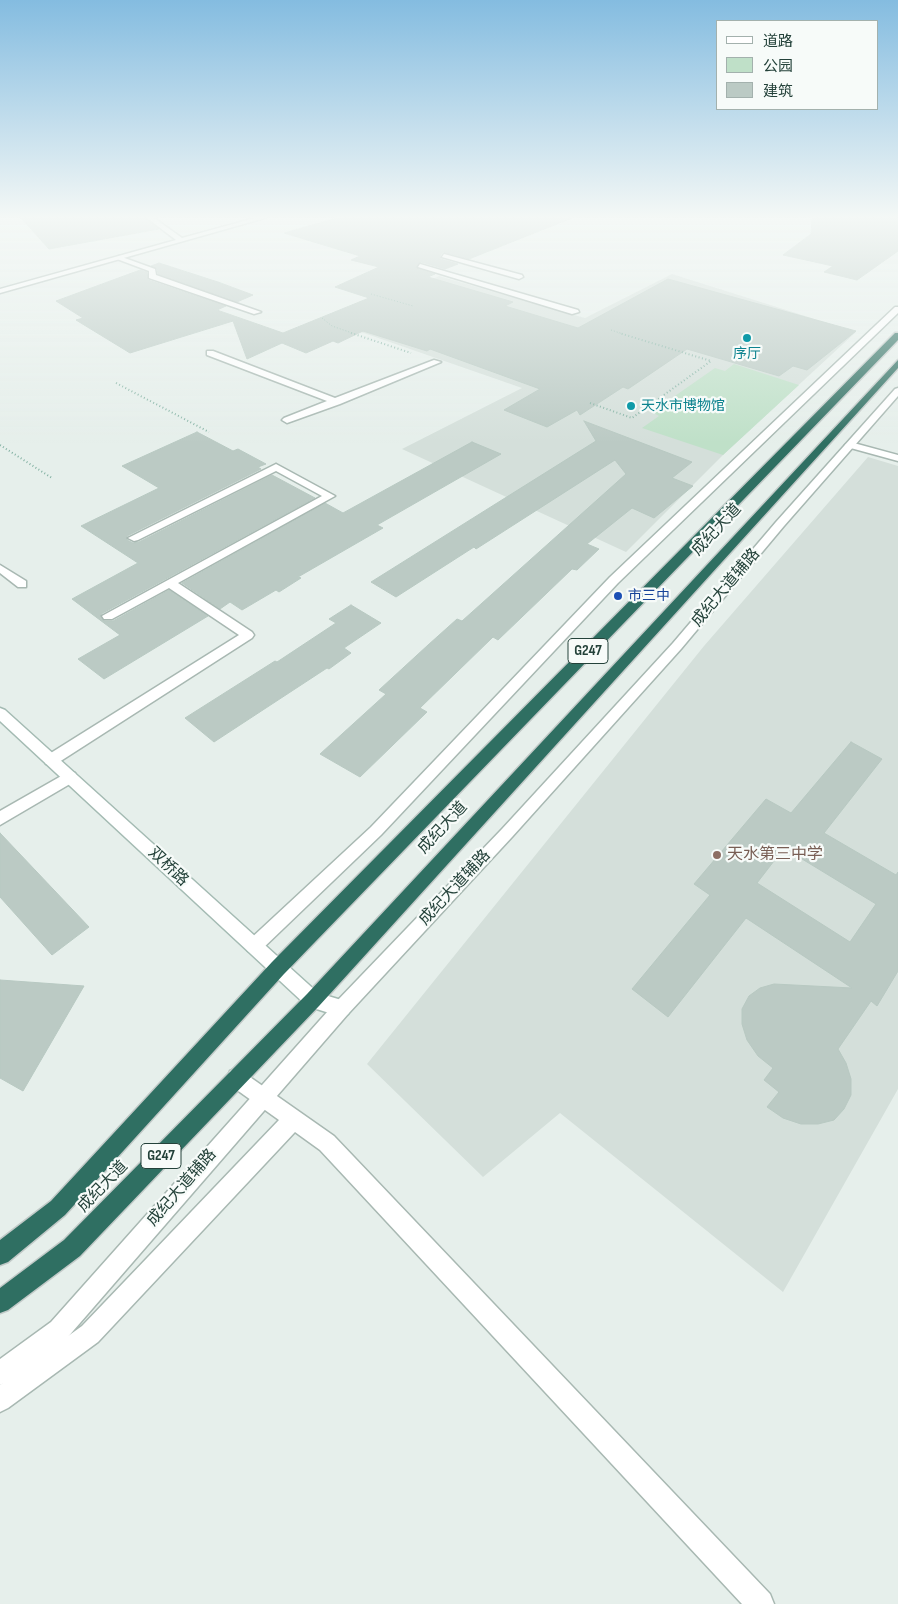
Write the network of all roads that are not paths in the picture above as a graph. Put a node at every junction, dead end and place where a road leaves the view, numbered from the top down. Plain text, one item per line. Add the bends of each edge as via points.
1 (201, 293) edge
2 (510, 293) edge
3 (898, 309) edge
4 (257, 312) dead end
5 (575, 312) dead end
6 (898, 335) edge
7 (210, 353) dead end
8 (437, 362) road end
9 (898, 363) edge
10 (898, 391) edge
11 (337, 402) junction
12 (286, 420) dead end
13 (850, 445) junction
14 (898, 458) edge
15 (134, 538) dead end
16 (0, 568) edge
17 (170, 583) junction
18 (22, 584) dead end
19 (108, 616) dead end
20 (0, 713) edge
21 (51, 760) junction
22 (70, 777) junction
23 (0, 819) edge
24 (254, 946) junction
25 (278, 968) junction
26 (313, 1000) junction
27 (342, 1008) junction
28 (237, 1078) junction
29 (263, 1097) junction
30 (294, 1119) junction
31 (0, 1254) edge
32 (0, 1302) edge
33 (0, 1373) edge
34 (0, 1400) edge
35 (760, 1604) edge

1 - 4 street
2 - 5 street
3 - 24 street via 614,580 376,831
6 - 25 highway, 成纪大道 / G247
7 - 11 street
8 - 11 street
9 - 26 highway, 成纪大道 / G247
10 - 13 street, 成纪大道辅路
11 - 12 street
13 - 14 street
13 - 27 street, 成纪大道辅路 via 657,667
15 - 17 street via 276,467 330,496
16 - 18 street
17 - 19 street
17 - 21 street via 248,634
20 - 21 street, 双桥路
21 - 22 street, 双桥路
22 - 23 street
22 - 24 street, 双桥路
24 - 25 street, 双桥路
25 - 26 street, 双桥路
25 - 31 highway, 成纪大道 / G247 via 58,1208
26 - 27 street, 双桥路
26 - 28 highway, 成纪大道 / G247
27 - 29 street, 成纪大道辅路
28 - 29 street
28 - 32 highway, 成纪大道 / G247 via 72,1248
29 - 30 street
29 - 33 street, 成纪大道辅路 via 59,1330
30 - 34 street via 90,1334
30 - 35 street via 327,1143

